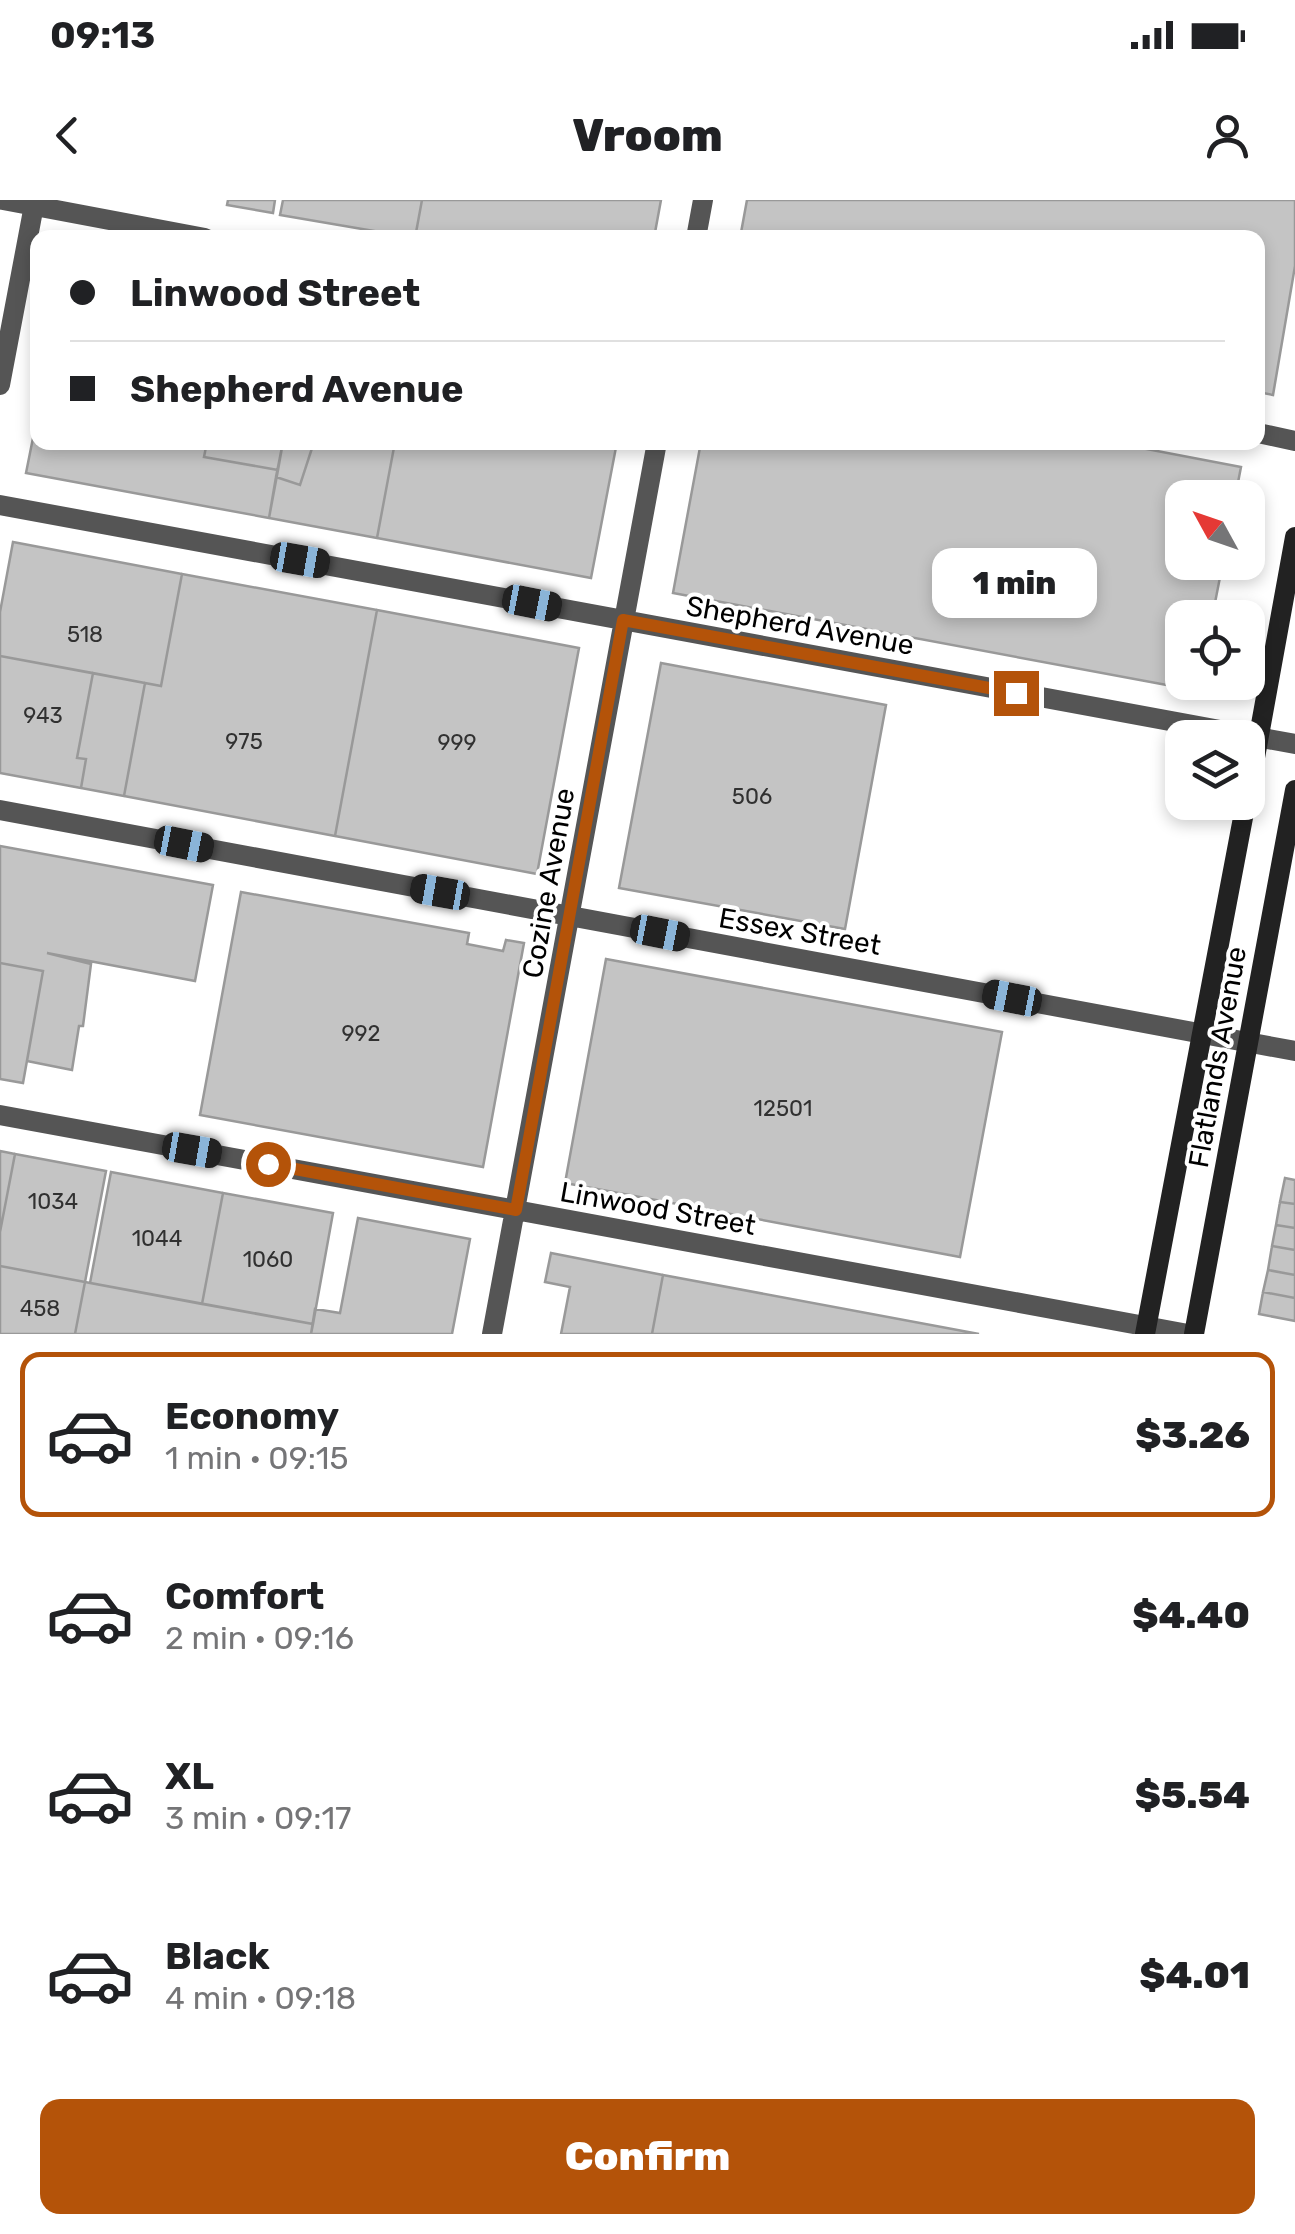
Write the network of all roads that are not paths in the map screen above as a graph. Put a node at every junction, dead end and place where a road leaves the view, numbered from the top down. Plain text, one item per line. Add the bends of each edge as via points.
1 (3, 200) edge
2 (704, 200) edge
3 (34, 203) edge
4 (166, 230) edge
5 (698, 230) edge
6 (0, 385) edge
7 (1265, 435) edge
8 (1295, 441) edge
9 (656, 450) edge
10 (0, 505) edge
11 (1295, 537) edge
12 (623, 620) junction
13 (1261, 720) edge
14 (1165, 721) edge
15 (1265, 739) edge
16 (1295, 744) edge
17 (1295, 790) edge
18 (0, 810) edge
19 (1243, 820) edge
20 (571, 916) junction
21 (1202, 1033) junction
22 (1247, 1042) junction
23 (1295, 1051) edge
24 (0, 1114) edge
25 (516, 1210) junction
26 (1146, 1330) edge
27 (492, 1334) edge
28 (1191, 1334) edge

1 - 3 street
2 - 5 street
3 - 4 street
3 - 6 street
7 - 8 street
9 - 12 street, Cozine Avenue
10 - 12 street, Shepherd Avenue
11 - 13 main road, Flatlands Avenue
12 - 14 street, Shepherd Avenue
12 - 20 street, Cozine Avenue
15 - 16 street, Shepherd Avenue
17 - 22 main road, Flatlands Avenue
18 - 20 street, Essex Street
19 - 21 main road, Flatlands Avenue
20 - 21 street, Essex Street
20 - 25 street, Cozine Avenue
21 - 22 street, Essex Street
21 - 26 main road, Flatlands Avenue
22 - 23 street, Essex Street
22 - 28 main road, Flatlands Avenue
24 - 25 street, Linwood Street
25 - 26 street, Linwood Street
25 - 27 street, Cozine Avenue
26 - 28 street, Linwood Street

